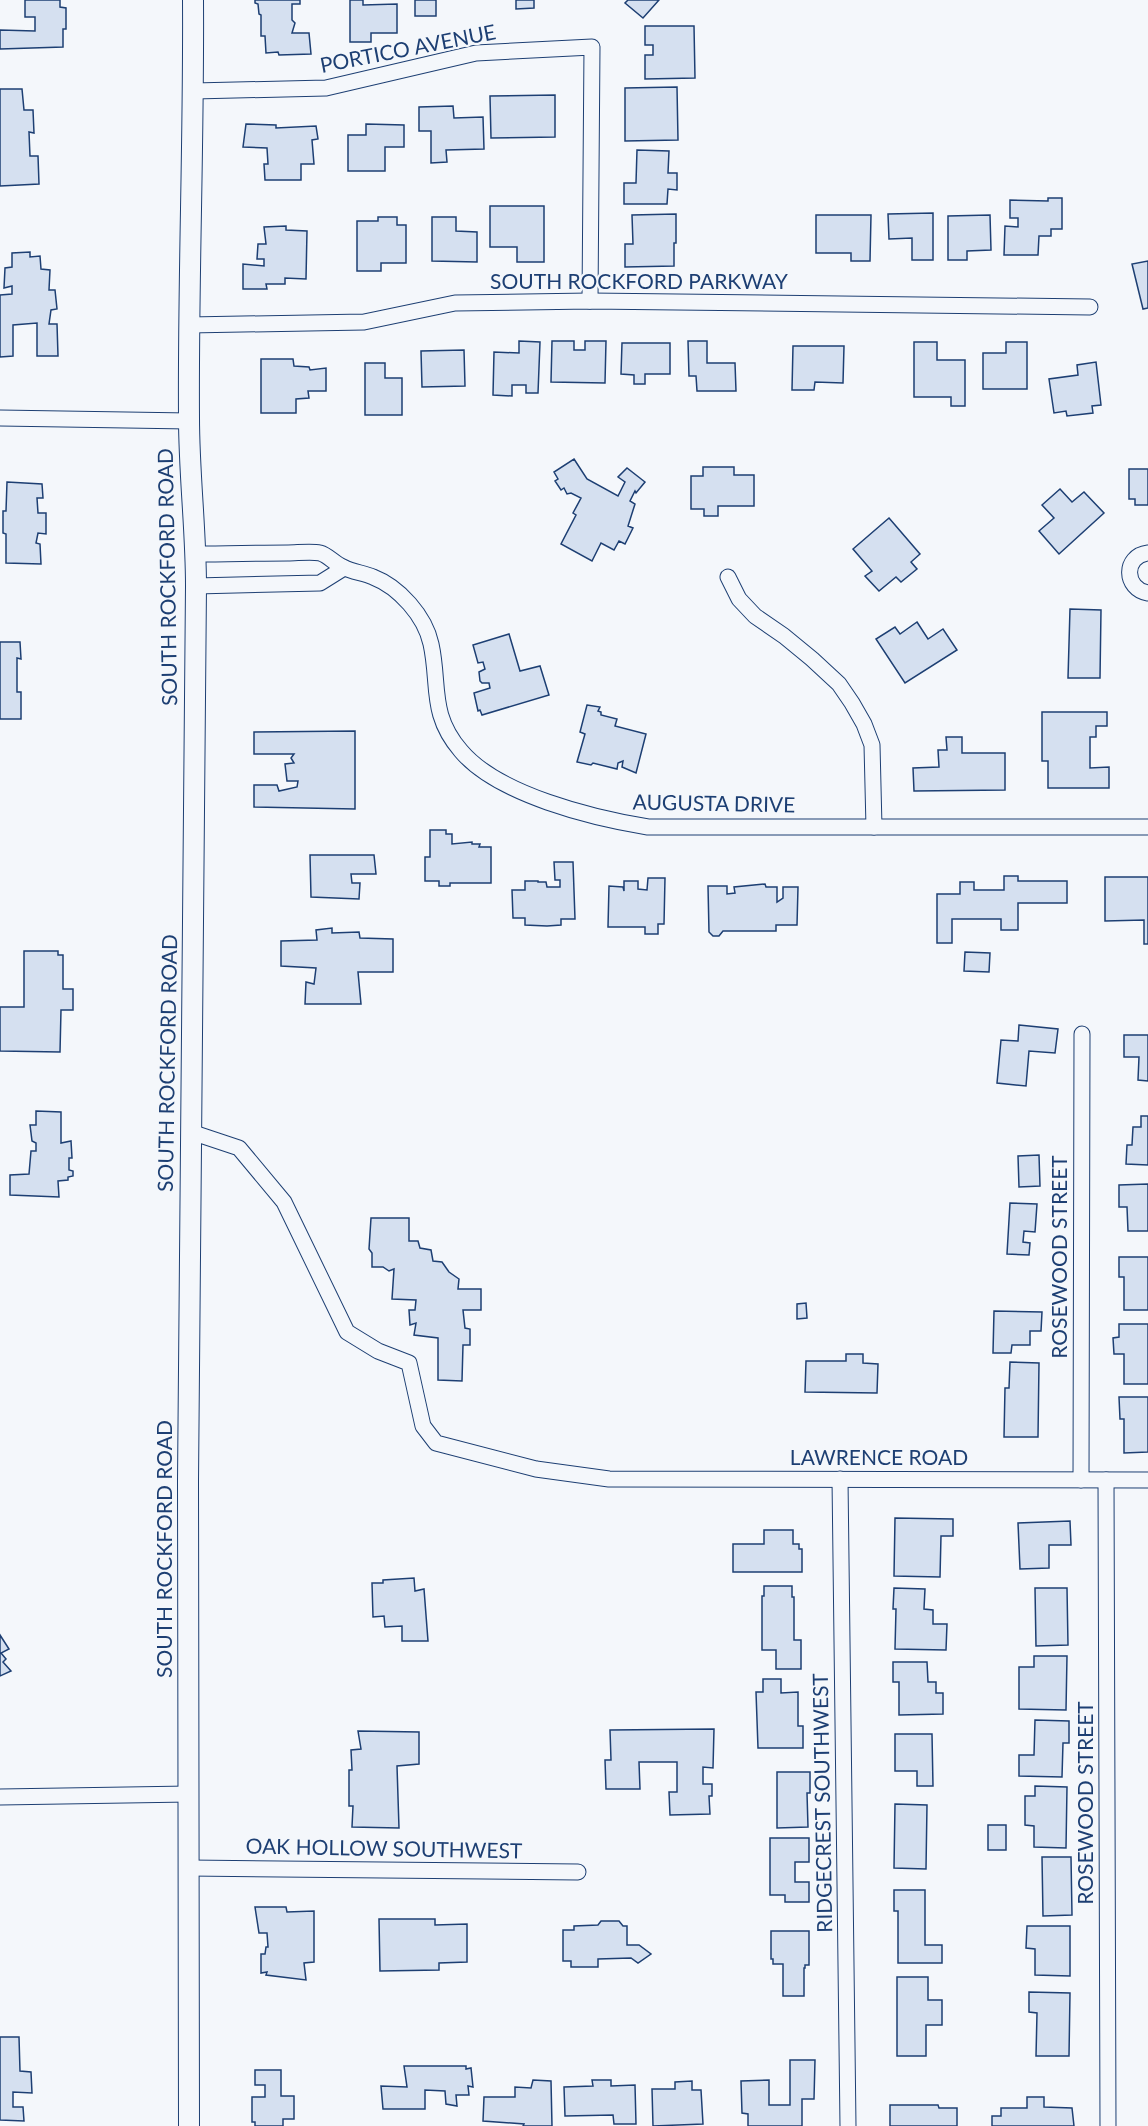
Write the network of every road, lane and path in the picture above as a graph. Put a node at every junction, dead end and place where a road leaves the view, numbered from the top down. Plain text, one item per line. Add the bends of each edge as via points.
1 (193, 0) edge
2 (194, 91) junction
3 (590, 301) junction
4 (1090, 307) dead end
5 (189, 325) junction
6 (0, 418) edge
7 (189, 421) junction
8 (1148, 553) edge
9 (196, 554) junction
10 (344, 568) junction
11 (728, 577) dead end
12 (196, 586) junction
13 (1148, 593) edge
14 (874, 826) junction
15 (1148, 827) edge
16 (1082, 1034) dead end
17 (191, 1132) junction
18 (840, 1479) junction
19 (1081, 1480) junction
20 (1106, 1480) junction
21 (1148, 1480) edge
22 (189, 1794) junction
23 (0, 1797) edge
24 (189, 1868) junction
25 (578, 1872) dead end
26 (189, 2126) edge
27 (848, 2126) edge
28 (1108, 2126) edge

1 - 2 street, SOUTH ROCKFORD ROAD
2 - 3 street, PORTICO AVENUE via 326,88 476,53 592,47
2 - 5 street, SOUTH ROCKFORD ROAD
3 - 4 street, SOUTH ROCKFORD PARKWAY
3 - 5 street, SOUTH ROCKFORD PARKWAY via 455,303 364,322
5 - 7 street, SOUTH ROCKFORD ROAD
6 - 7 street
7 - 9 street, SOUTH ROCKFORD ROAD
8 - 13 street via 1132,562 1129,575 1139,591
9 - 10 street, AUGUSTA DRIVE via 320,553
9 - 12 street, SOUTH ROCKFORD ROAD
10 - 12 street via 320,583
10 - 14 street, AUGUSTA DRIVE via 390,585 412,608 431,644 435,697 449,735 476,766 522,792 597,817 648,827
11 - 14 street via 740,600 755,616 812,659 852,703 872,745
12 - 17 street, SOUTH ROCKFORD ROAD
14 - 15 street, AUGUSTA DRIVE
16 - 19 street, ROSEWOOD STREET
17 - 18 street, LAWRENCE ROAD via 239,1148 284,1202 347,1332 378,1352 409,1363 423,1426 436,1443 536,1469 609,1479
17 - 22 street, SOUTH ROCKFORD ROAD
18 - 19 street, LAWRENCE ROAD
18 - 27 street, RIDGECREST SOUTHWEST
19 - 20 street, LAWRENCE ROAD
20 - 21 street, LAWRENCE ROAD
20 - 28 street, ROSEWOOD STREET
22 - 23 street
22 - 24 street, SOUTH ROCKFORD ROAD
24 - 25 street, OAK HOLLOW SOUTHWEST
24 - 26 street, SOUTH ROCKFORD ROAD

